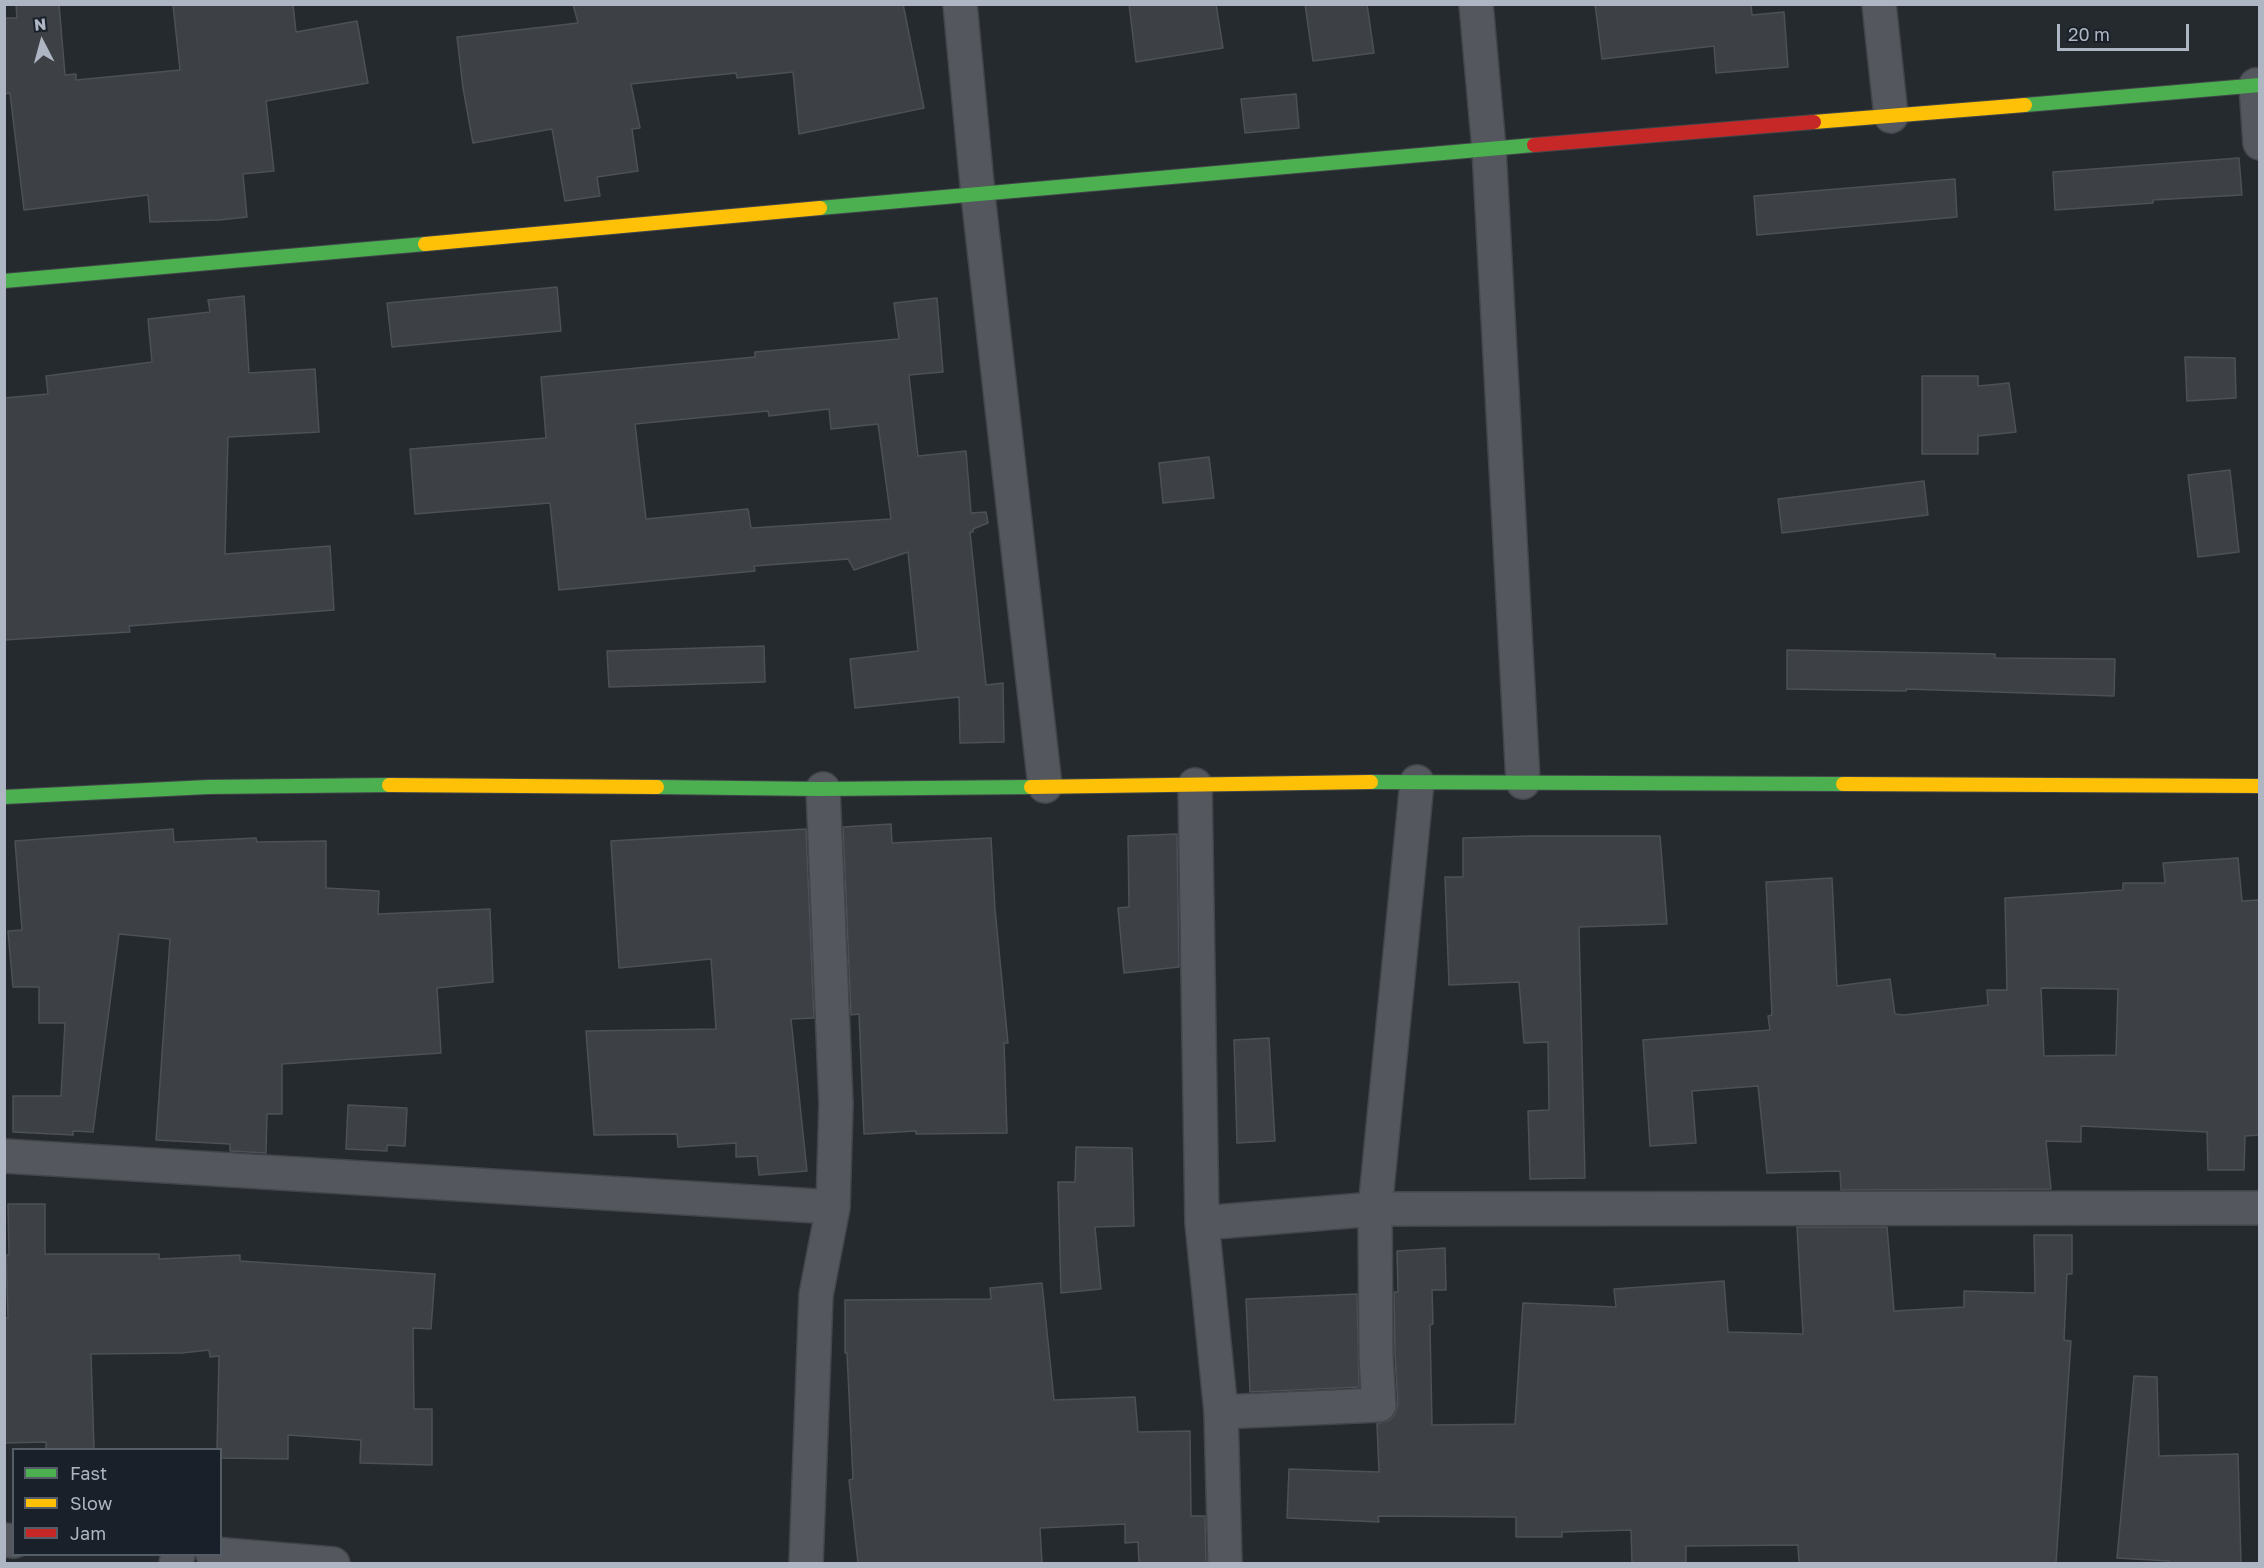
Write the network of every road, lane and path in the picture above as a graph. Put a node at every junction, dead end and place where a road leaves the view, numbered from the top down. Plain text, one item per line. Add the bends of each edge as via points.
1 (960, 4) edge
2 (1476, 4) edge
3 (1880, 4) edge
4 (2258, 85) edge
5 (1891, 116) junction
6 (2259, 143) edge
7 (1489, 149) junction
8 (978, 195) junction
9 (4, 281) edge
10 (1417, 782) junction
11 (1523, 782) junction
12 (1195, 784) junction
13 (1045, 786) junction
14 (2259, 786) edge
15 (824, 789) junction
16 (4, 797) edge
17 (4, 1156) edge
18 (833, 1207) junction
19 (2259, 1208) edge
20 (1375, 1209) junction
21 (1202, 1223) junction
22 (1221, 1412) junction
23 (222, 1555) edge
24 (333, 1563) edge
25 (806, 1563) edge
26 (1225, 1563) edge

1 - 8 street
2 - 7 street
3 - 5 street
4 - 5 street
4 - 6 street
5 - 7 street
7 - 8 street
7 - 11 street
8 - 9 street
8 - 13 street
10 - 11 street
10 - 12 street
10 - 20 street
11 - 14 street
12 - 13 street
12 - 21 street
13 - 15 street
15 - 16 street via 305,784
15 - 18 street via 836,1104
17 - 18 street
18 - 25 street via 816,1295
19 - 20 street
20 - 21 street
20 - 22 street via 1379,1405
21 - 22 street
22 - 26 street
23 - 24 street

